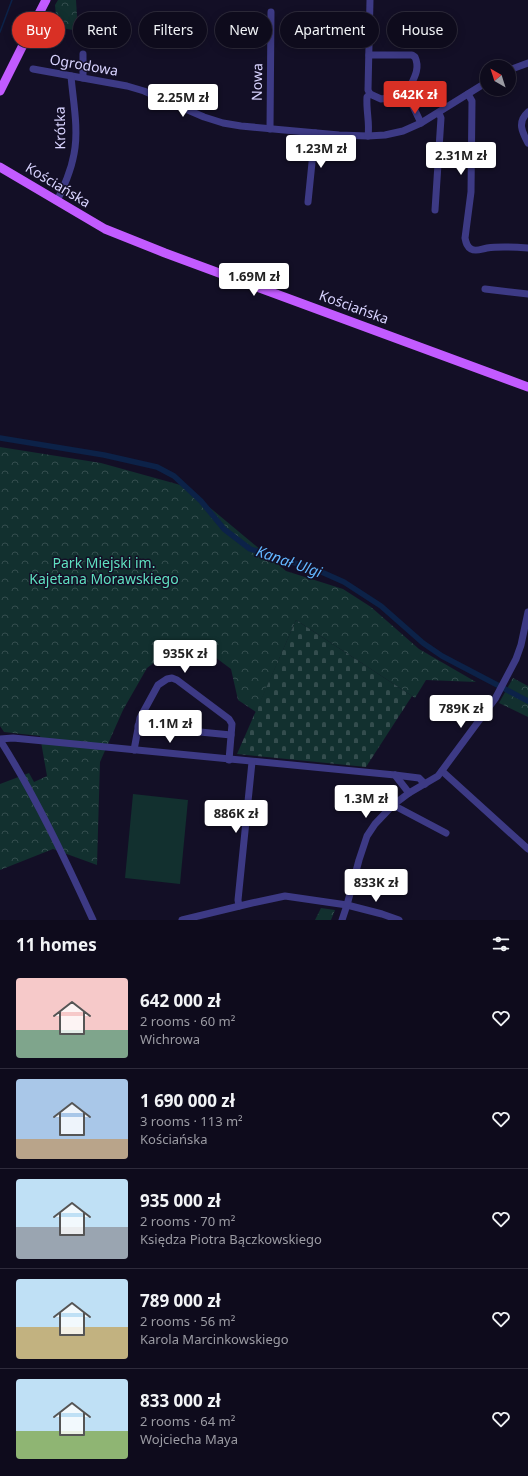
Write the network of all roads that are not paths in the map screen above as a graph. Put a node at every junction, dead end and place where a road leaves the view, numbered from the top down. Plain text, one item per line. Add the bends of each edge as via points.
1 (46, 0) edge
2 (370, 0) edge
3 (40, 12) edge
4 (20, 48) edge
5 (22, 48) edge
6 (271, 48) edge
7 (83, 54) dead end
8 (369, 56) junction
9 (528, 63) edge
10 (516, 67) edge
11 (33, 68) dead end
12 (71, 76) junction
13 (0, 78) edge
14 (83, 78) junction
15 (480, 86) edge
16 (0, 91) edge
17 (370, 94) junction
18 (468, 94) junction
19 (406, 97) junction
20 (528, 112) edge
21 (439, 113) junction
22 (421, 123) junction
23 (270, 129) junction
24 (315, 133) junction
25 (368, 136) junction
26 (528, 143) edge
27 (0, 167) edge
28 (57, 201) junction
29 (308, 202) dead end
30 (435, 210) dead end
31 (528, 248) edge
32 (485, 289) dead end
33 (528, 294) edge
34 (528, 387) edge
35 (528, 612) edge
36 (138, 726) junction
37 (231, 735) junction
38 (0, 740) edge
39 (134, 750) junction
40 (229, 760) junction
41 (252, 762) junction
42 (442, 771) junction
43 (395, 775) junction
44 (425, 784) junction
45 (409, 793) junction
46 (393, 805) junction
47 (446, 833) dead end
48 (528, 848) edge
49 (347, 905) junction
50 (239, 906) junction
51 (93, 920) edge
52 (182, 920) edge
53 (342, 920) edge
54 (399, 920) edge

1 - 3 main road
2 - 8 street
4 - 13 main road
5 - 16 main road
6 - 23 street, Nowa
7 - 14 street
8 - 17 street
8 - 19 street via 412,55 415,58 415,78
9 - 10 street
11 - 12 street, Ogrodowa
12 - 14 street, Ogrodowa
12 - 28 street, Krótka via 74,154 66,183
14 - 23 street, Ogrodowa via 144,91 223,123
15 - 18 street, Ogrodowa
17 - 19 street via 381,99
17 - 25 street via 367,97
18 - 21 street, Ogrodowa
18 - 31 street via 472,101 470,192 465,238 468,247 476,250
19 - 22 street
20 - 26 street via 520,124
21 - 22 street, Ogrodowa
21 - 30 street via 441,118
22 - 25 street, Ogrodowa via 385,135
23 - 24 street, Ogrodowa
24 - 25 street, Ogrodowa
24 - 29 street
27 - 28 main road, Kościańska
28 - 34 main road, Kościańska via 105,229 140,244
32 - 33 street
35 - 42 street via 521,645 507,678
36 - 37 street
36 - 37 street via 158,686 172,678 229,719 232,724
36 - 39 street
37 - 40 street
38 - 39 street via 13,738
38 - 51 street via 64,856
39 - 40 street
40 - 41 street
41 - 43 street
41 - 50 street
42 - 44 street
42 - 48 street
43 - 44 street via 419,778
43 - 45 street
44 - 45 street
45 - 46 street
46 - 47 street
46 - 49 street via 367,836
49 - 50 street via 285,896
49 - 53 street
49 - 54 street
50 - 52 street

